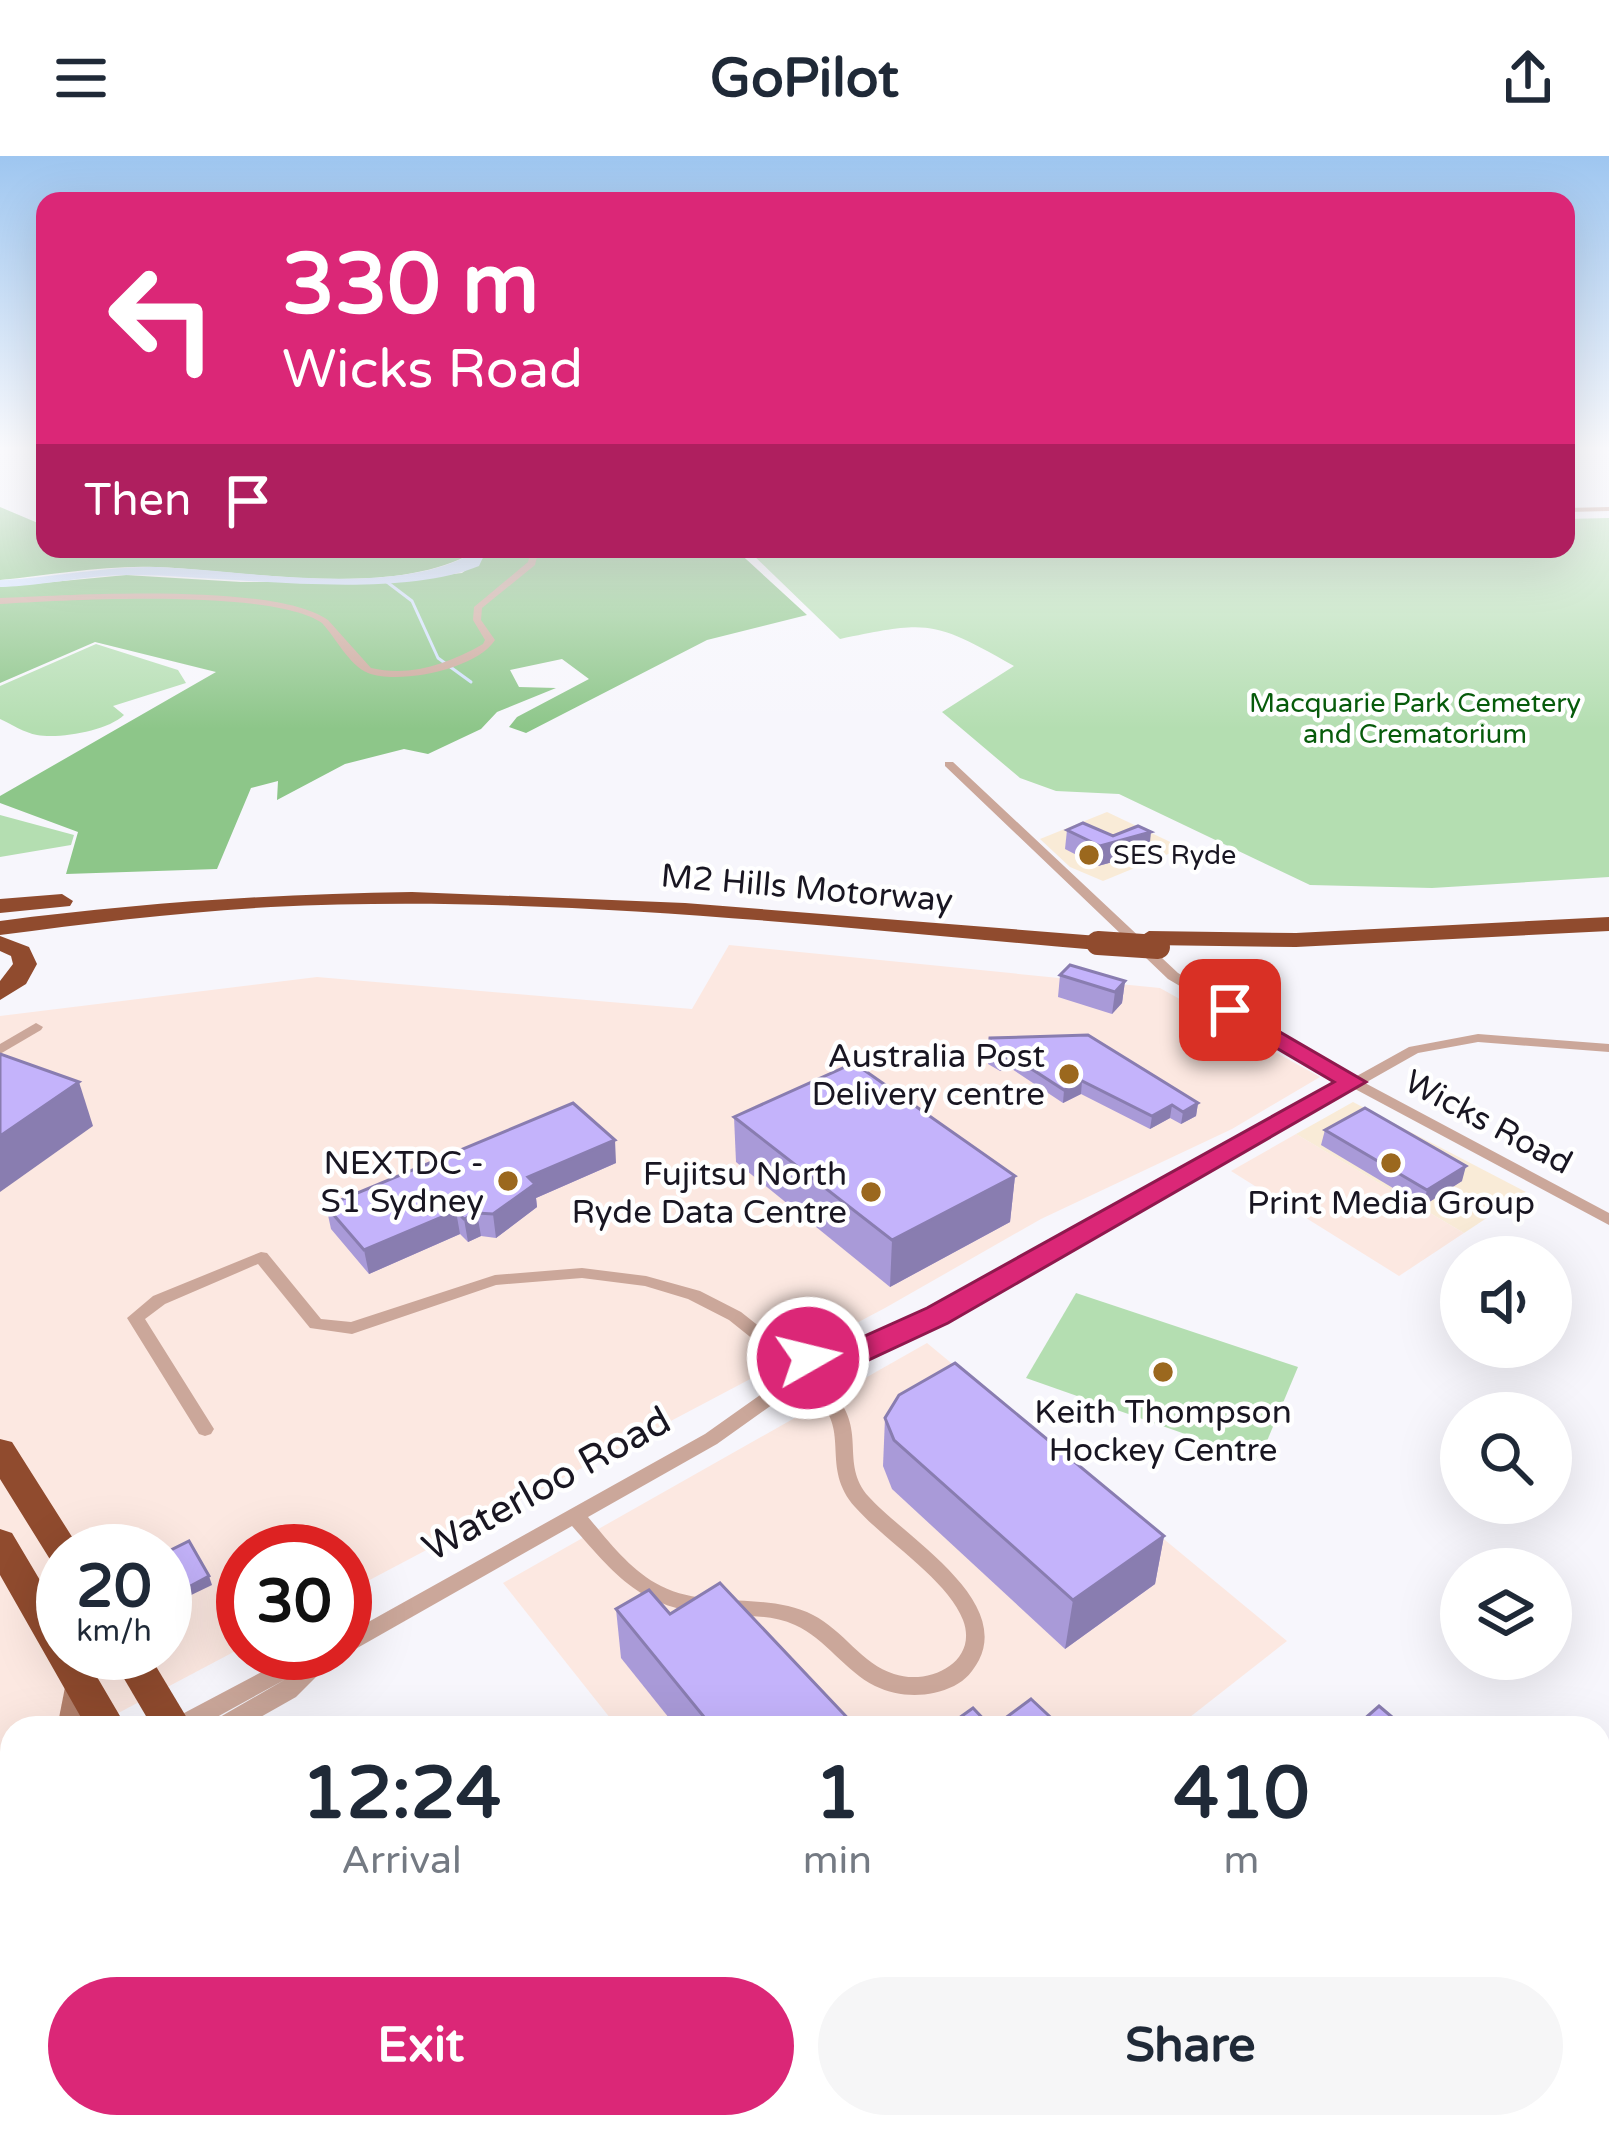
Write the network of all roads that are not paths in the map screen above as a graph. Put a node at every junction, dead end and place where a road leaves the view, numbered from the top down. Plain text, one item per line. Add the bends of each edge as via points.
1 (533, 558) edge
2 (0, 601) edge
3 (949, 764) dead end
4 (263, 889) junction
5 (0, 906) edge
6 (1609, 912) edge
7 (0, 923) edge
8 (1609, 928) edge
9 (1093, 939) junction
10 (1296, 940) junction
11 (1154, 942) junction
12 (1609, 942) edge
13 (0, 943) edge
14 (1339, 948) junction
15 (0, 992) edge
16 (36, 1027) dead end
17 (1609, 1048) edge
18 (0, 1050) edge
19 (1353, 1082) junction
20 (1609, 1220) edge
21 (791, 1360) junction
22 (824, 1363) junction
23 (783, 1388) junction
24 (820, 1391) junction
25 (205, 1429) dead end
26 (0, 1451) edge
27 (574, 1516) junction
28 (46, 1524) edge
29 (0, 1543) edge
30 (36, 1605) edge
31 (372, 1630) edge
32 (69, 1680) edge
33 (80, 1680) edge
34 (145, 1680) edge
35 (266, 1680) edge
36 (300, 1680) edge
37 (71, 1716) edge
38 (101, 1716) edge
39 (167, 1716) edge
40 (198, 1716) edge
41 (243, 1716) edge

1 - 2 street via 477,610 489,644 436,668 395,675 368,670 321,618 277,605
3 - 19 street, Wicks Road via 1154,961
4 - 5 highway
4 - 7 highway, M2 Hills Motorway
4 - 9 highway, M2 Hills Motorway via 515,889
6 - 10 highway
7 - 9 highway, M2 Hills Motorway via 241,899 472,896
8 - 10 highway, M2 Hills Motorway
8 - 14 highway, M2 Hills Motorway
9 - 11 highway, M2 Hills Motorway, bridge
10 - 11 highway, M2 Hills Motorway
11 - 14 highway, M2 Hills Motorway
12 - 14 highway
13 - 15 highway via 26,964
16 - 18 street
17 - 19 street via 1458,1040 1414,1050
19 - 20 street, Wicks Road
19 - 22 street via 938,1315
21 - 22 street
21 - 23 street via 778,1375
21 - 25 street via 694,1295 582,1273 495,1280 352,1328 316,1324 261,1257 134,1318
22 - 24 street via 830,1381
23 - 24 street
23 - 27 street, Waterloo Road
24 - 27 street via 847,1426 842,1468 852,1490 974,1619 968,1662 944,1682 889,1684 788,1614 663,1596 636,1580
26 - 28 highway
27 - 31 street, Waterloo Road
29 - 30 highway
32 - 37 street
33 - 38 highway
34 - 39 highway
35 - 40 street
36 - 41 street

